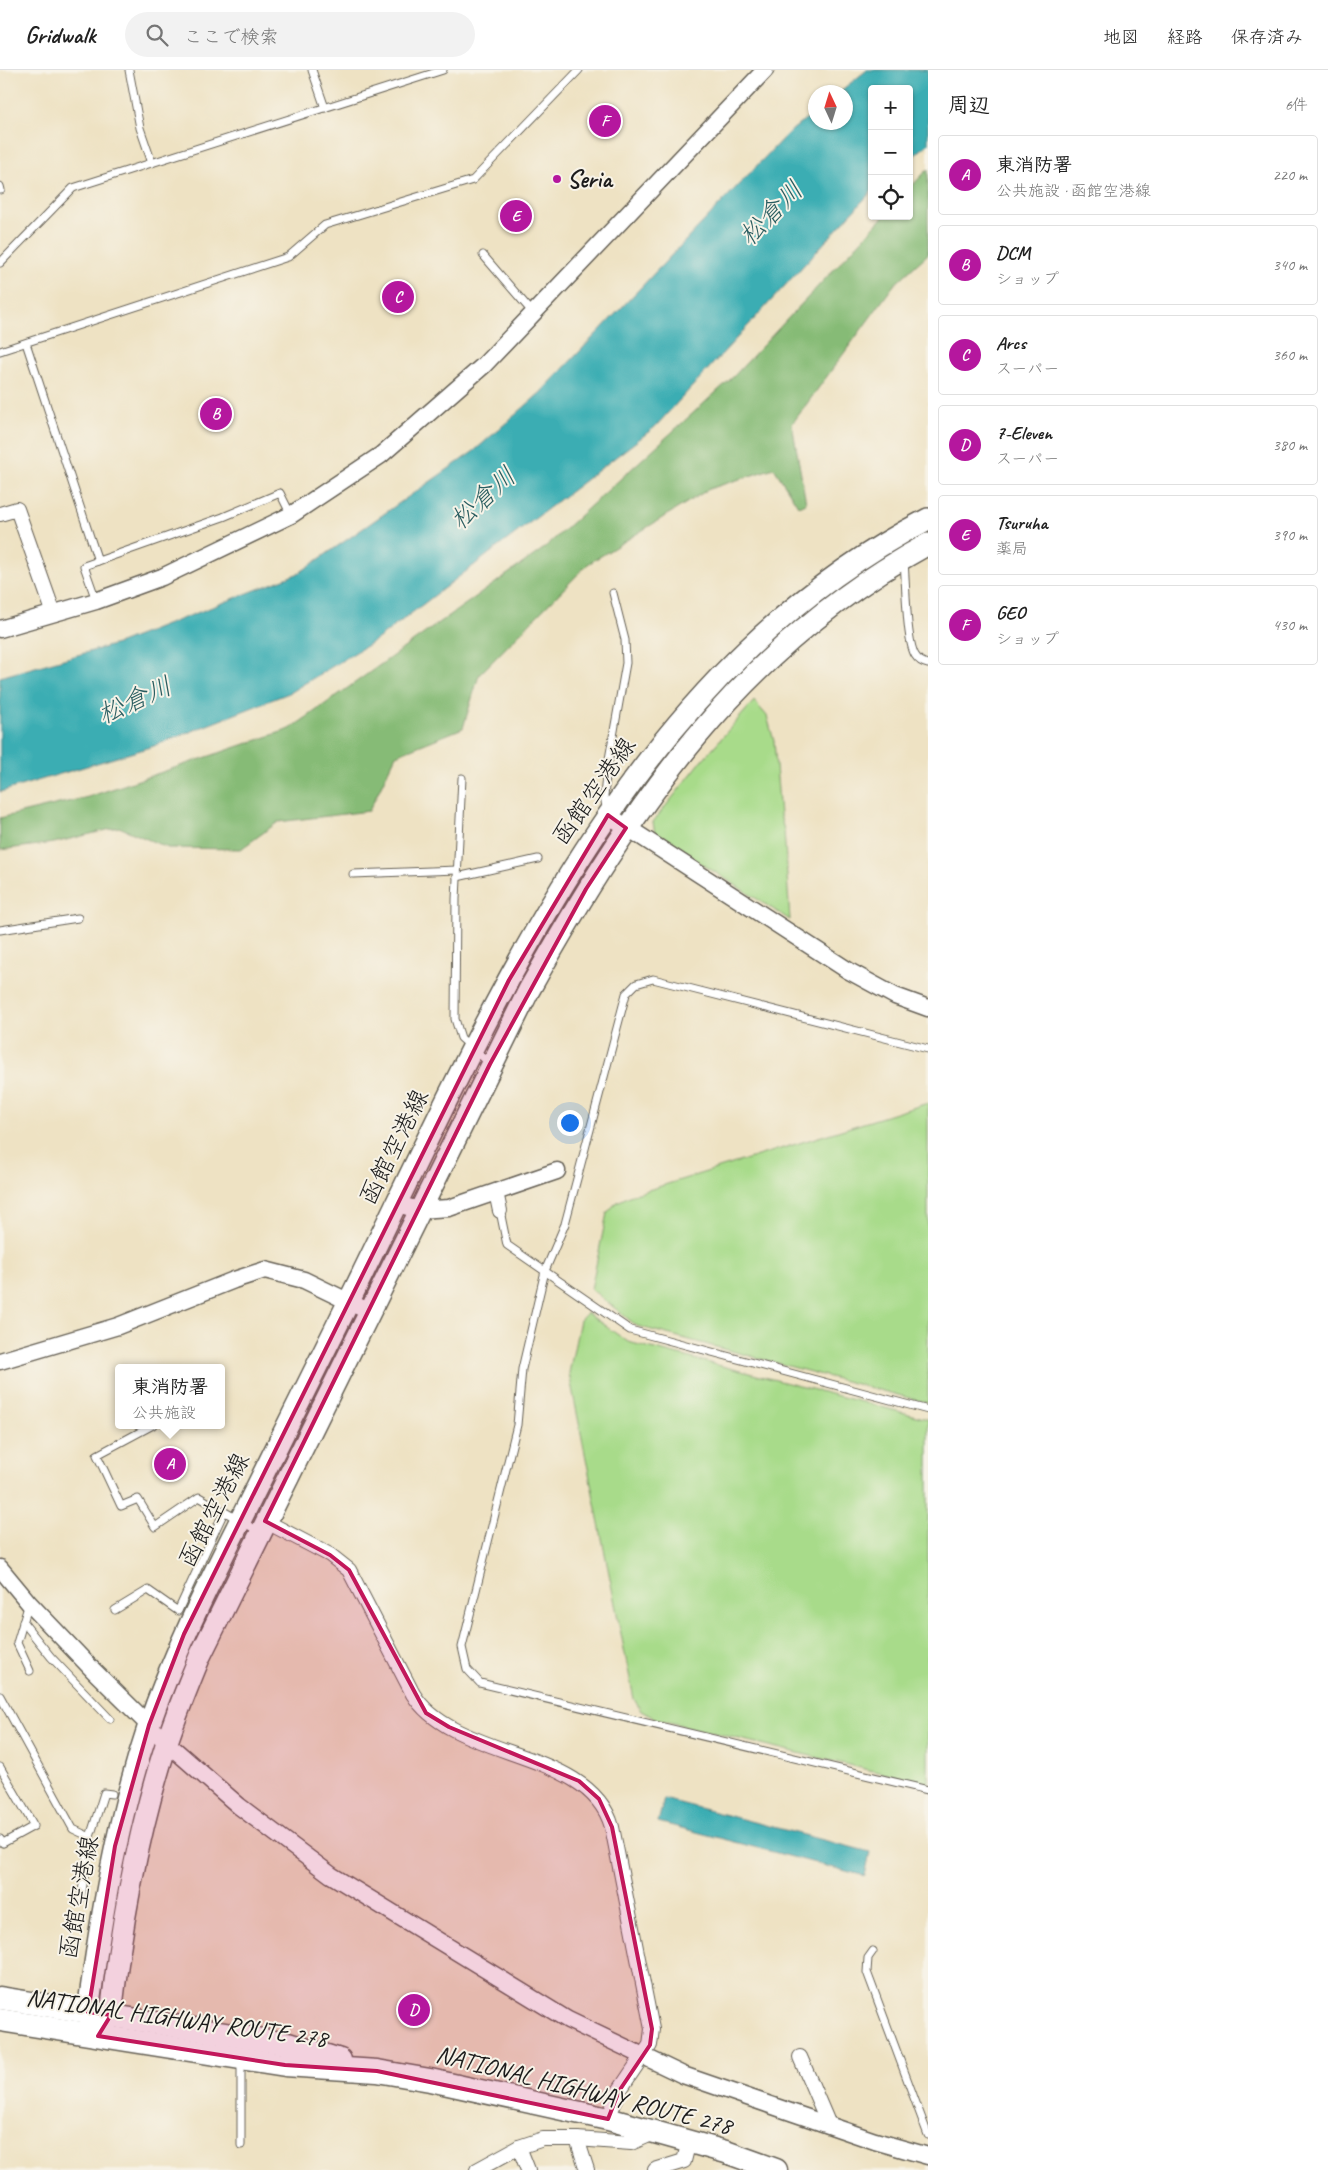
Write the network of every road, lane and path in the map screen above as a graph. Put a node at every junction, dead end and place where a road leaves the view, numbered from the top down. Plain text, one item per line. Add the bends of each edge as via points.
1 (129, 70) edge
2 (312, 70) edge
3 (443, 70) edge
4 (579, 70) edge
5 (765, 70) edge
6 (325, 108) junction
7 (152, 163) junction
8 (483, 255) dead end
9 (0, 263) edge
10 (533, 313) junction
11 (26, 343) junction
12 (0, 351) edge
13 (0, 514) edge
14 (291, 515) junction
15 (928, 519) edge
16 (897, 536) junction
17 (928, 544) edge
18 (904, 556) junction
19 (98, 561) junction
20 (613, 593) dead end
21 (96, 601) junction
22 (54, 614) junction
23 (0, 629) edge
24 (928, 664) edge
25 (462, 778) dead end
26 (608, 815) junction
27 (626, 828) junction
28 (538, 859) dead end
29 (353, 874) dead end
30 (457, 874) junction
31 (78, 918) dead end
32 (0, 930) edge
33 (928, 1008) edge
34 (928, 1049) edge
35 (473, 1050) junction
36 (490, 1064) junction
37 (558, 1171) dead end
38 (496, 1192) junction
39 (397, 1204) junction
40 (419, 1210) junction
41 (500, 1212) joint
42 (545, 1271) junction
43 (349, 1302) junction
44 (370, 1312) junction
45 (0, 1361) edge
46 (928, 1410) edge
47 (146, 1429) edge
48 (232, 1516) junction
49 (262, 1526) junction
50 (0, 1568) edge
51 (29, 1603) junction
52 (115, 1610) dead end
53 (23, 1622) junction
54 (30, 1671) dead end
55 (0, 1696) edge
56 (110, 1719) dead end
57 (149, 1725) junction
58 (166, 1743) junction
59 (0, 1767) edge
60 (928, 1790) edge
61 (112, 1794) dead end
62 (90, 1837) junction
63 (0, 1839) edge
64 (80, 1898) dead end
65 (873, 1951) dead end
66 (0, 1998) edge
67 (88, 2012) junction
68 (111, 2015) junction
69 (0, 2020) edge
70 (98, 2036) junction
71 (644, 2057) junction
72 (800, 2057) dead end
73 (241, 2058) junction
74 (377, 2071) junction
75 (608, 2119) junction
76 (828, 2125) junction
77 (657, 2132) junction
78 (928, 2135) edge
79 (577, 2139) junction
80 (688, 2141) junction
81 (241, 2145) dead end
82 (519, 2147) junction
83 (928, 2156) edge
84 (477, 2170) edge
85 (528, 2170) edge
86 (587, 2170) edge
87 (655, 2170) edge
88 (776, 2170) edge

1 - 7 lane via 140,128
2 - 6 lane
3 - 6 lane
4 - 11 lane via 473,180 326,225 280,260
5 - 10 street
6 - 7 lane
7 - 9 lane via 73,188
8 - 10 lane
10 - 14 street via 484,365 423,420 381,455
11 - 12 lane
11 - 19 lane
13 - 22 street via 17,509
14 - 19 lane via 280,492 223,517
14 - 21 street via 162,577
15 - 16 main road, 函館空港線
16 - 18 lane
16 - 26 main road, 函館空港線 via 809,596 748,648 675,726
17 - 18 main road, 函館空港線
18 - 24 lane via 911,639 915,655
18 - 27 main road, 函館空港線 via 812,620 734,694 682,753
19 - 21 lane via 84,566
20 - 26 lane via 625,640 626,663 606,776 604,796
21 - 22 street
22 - 23 street
25 - 30 lane
26 - 27 street
26 - 35 main road, 函館空港線 via 535,932
27 - 33 street via 849,971 895,996
27 - 36 main road, 函館空港線 via 556,942
28 - 30 lane
29 - 30 lane
30 - 35 lane via 455,1019 461,1038
31 - 32 lane
34 - 42 lane via 653,979 636,984 626,994 564,1224
35 - 36 lane
35 - 39 main road, 函館空港線
36 - 40 main road, 函館空港線
37 - 38 street
38 - 40 street via 449,1208
38 - 41 street
39 - 40 street
39 - 43 main road, 函館空港線
40 - 44 main road, 函館空港線
41 - 42 lane via 507,1245
42 - 46 lane via 630,1330
42 - 60 lane via 522,1368 517,1425 462,1647 467,1669 480,1683
43 - 44 street
43 - 45 street via 304,1280 265,1270 118,1326
43 - 48 main road, 函館空港線
44 - 49 main road, 函館空港線
47 - 48 lane via 97,1455 122,1506 138,1499 155,1528 200,1497
48 - 49 lane
48 - 52 lane via 178,1611 148,1590
48 - 57 main road, 函館空港線
49 - 58 main road, 函館空港線 via 203,1648
49 - 71 street via 330,1555 349,1570 426,1713 448,1727 579,1781 599,1799 612,1827 652,2030
50 - 51 street
51 - 53 lane
51 - 57 street
53 - 54 lane via 16,1643
53 - 56 lane via 50,1657
55 - 62 lane via 73,1829
57 - 58 street
57 - 67 main road, 函館空港線 via 115,1846
58 - 68 main road, 函館空港線 via 132,1877
58 - 71 street via 239,1806 331,1875 568,2020
59 - 63 lane via 34,1826 3,1843
61 - 62 lane via 104,1793
62 - 64 lane
65 - 78 lane via 868,1958 867,1972
66 - 67 highway, NATIONAL HIGHWAY ROUTE 278
67 - 68 highway, NATIONAL HIGHWAY ROUTE 278
67 - 70 main road
68 - 70 main road, 函館空港線
68 - 74 highway, NATIONAL HIGHWAY ROUTE 278 via 288,2044
69 - 70 highway, NATIONAL HIGHWAY ROUTE 278
70 - 73 highway, NATIONAL HIGHWAY ROUTE 278
71 - 75 street via 619,2091
71 - 76 street via 683,2075
72 - 76 street
73 - 74 highway, NATIONAL HIGHWAY ROUTE 278 via 285,2065
73 - 81 lane
74 - 75 highway, NATIONAL HIGHWAY ROUTE 278
75 - 77 highway, NATIONAL HIGHWAY ROUTE 278
76 - 83 street
77 - 79 street via 631,2143
77 - 80 highway, NATIONAL HIGHWAY ROUTE 278
79 - 82 street via 543,2139
79 - 86 street
80 - 87 street via 684,2161
80 - 88 highway, NATIONAL HIGHWAY ROUTE 278
82 - 84 street
82 - 85 street

